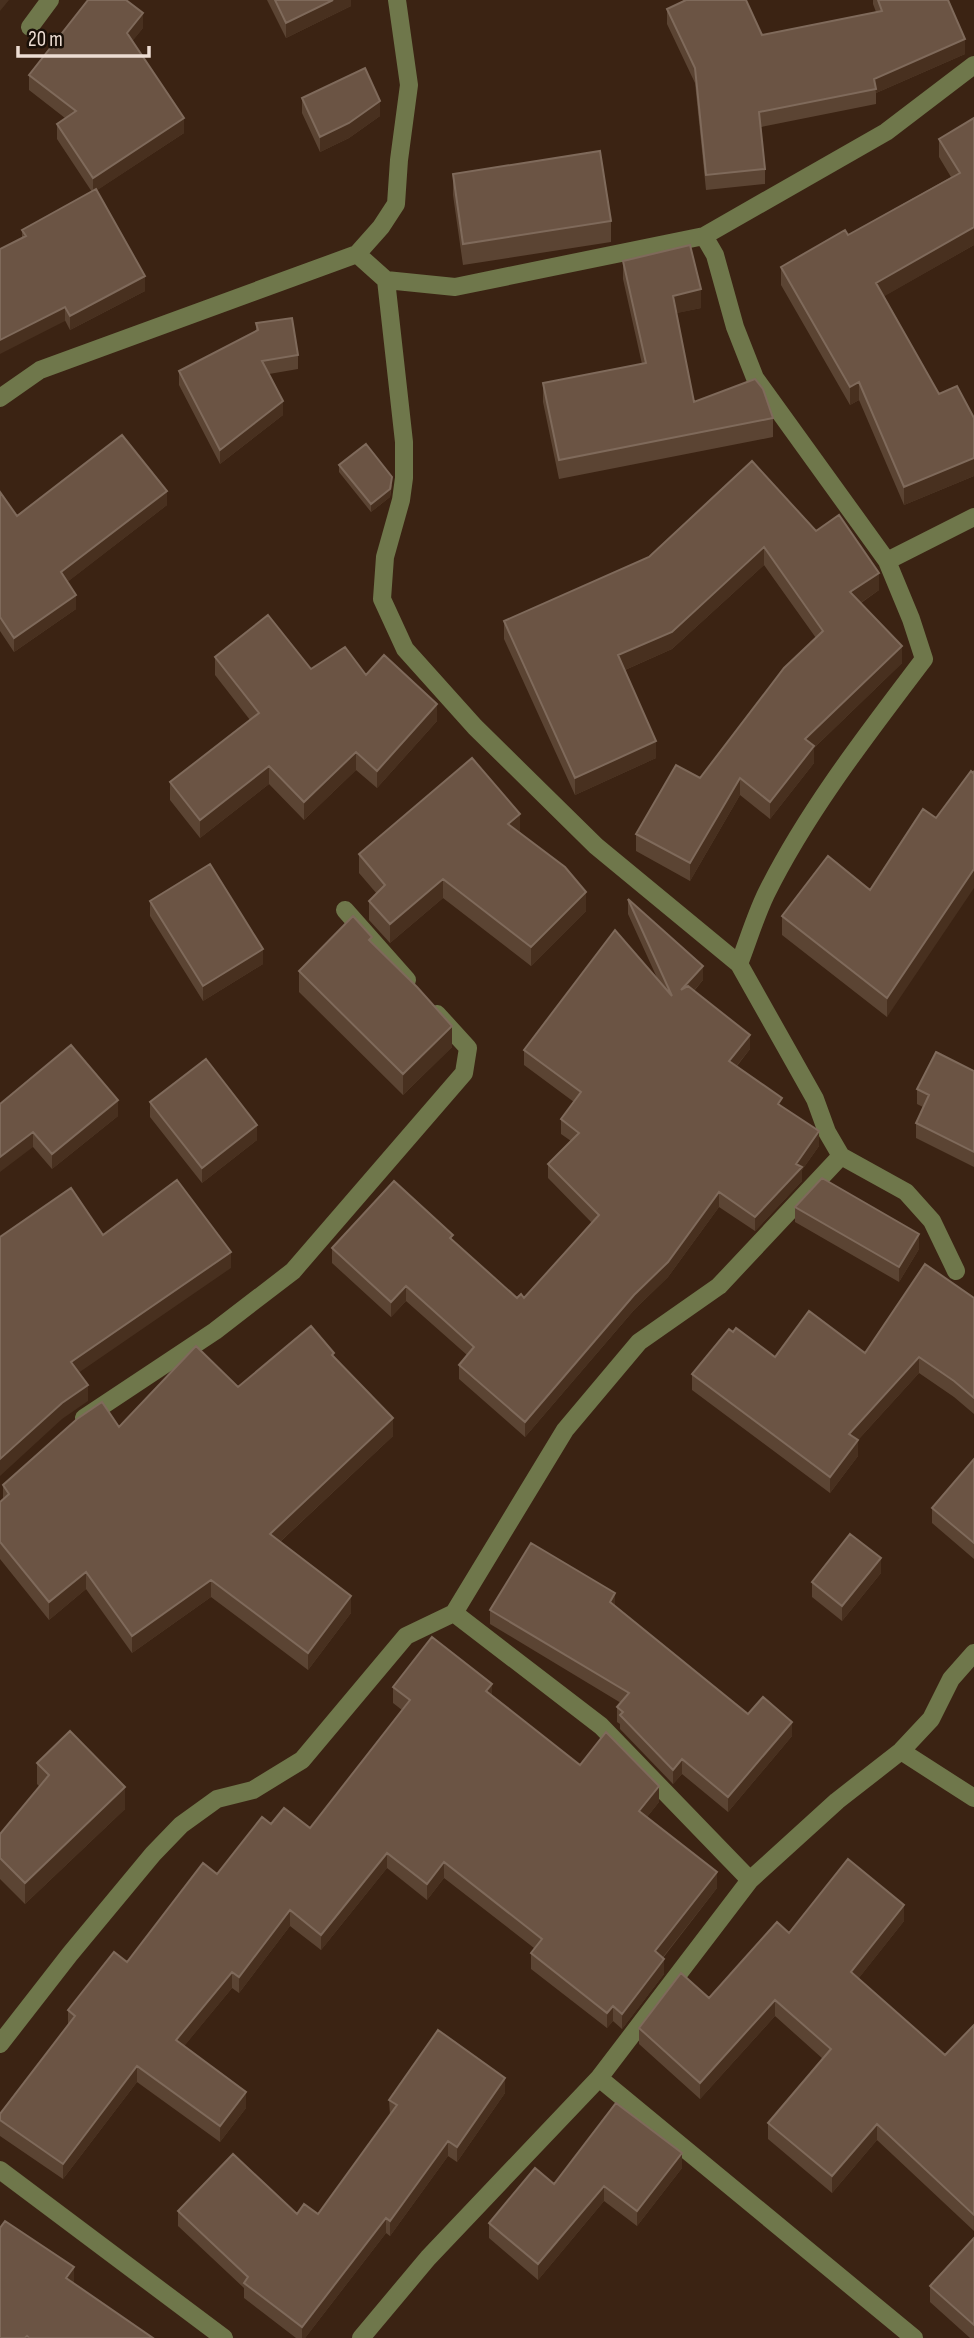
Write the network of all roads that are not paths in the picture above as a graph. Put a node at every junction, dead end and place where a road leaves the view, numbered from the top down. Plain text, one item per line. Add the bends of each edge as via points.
1 (50, 0) edge
2 (397, 0) edge
3 (30, 27) dead end
4 (974, 65) edge
5 (704, 236) junction
6 (357, 254) junction
7 (386, 280) junction
8 (0, 398) edge
9 (974, 517) edge
10 (887, 561) junction
11 (345, 910) dead end
12 (739, 964) junction
13 (841, 1156) junction
14 (956, 1271) dead end
15 (71, 1427) edge
16 (454, 1613) junction
17 (974, 1653) edge
18 (901, 1751) junction
19 (974, 1798) edge
20 (750, 1880) junction
21 (0, 2045) edge
22 (599, 2078) junction
23 (0, 2171) edge
24 (224, 2338) edge
25 (360, 2338) edge
26 (914, 2338) edge

1 - 3 street
2 - 6 street via 409,85 396,204
4 - 5 street via 886,132
5 - 7 street via 455,287
5 - 10 street via 715,255 755,378
6 - 7 street
6 - 8 street via 40,370
7 - 12 street via 404,478 385,557 382,598 405,649 475,727 596,846
9 - 10 street
10 - 12 street via 924,659 795,842 765,896
11 - 15 street via 468,1048 464,1073 293,1271 215,1331
12 - 13 street via 809,1087
13 - 14 street via 906,1192 932,1221
13 - 16 street via 719,1286 639,1342 565,1430
16 - 20 street via 601,1726
16 - 21 street via 406,1636 302,1760 253,1790 217,1799 181,1825 78,1944
17 - 18 street via 951,1679 931,1719
18 - 19 street
18 - 20 street via 837,1801
20 - 22 street
22 - 25 street via 437,2249
22 - 26 street
23 - 24 street

